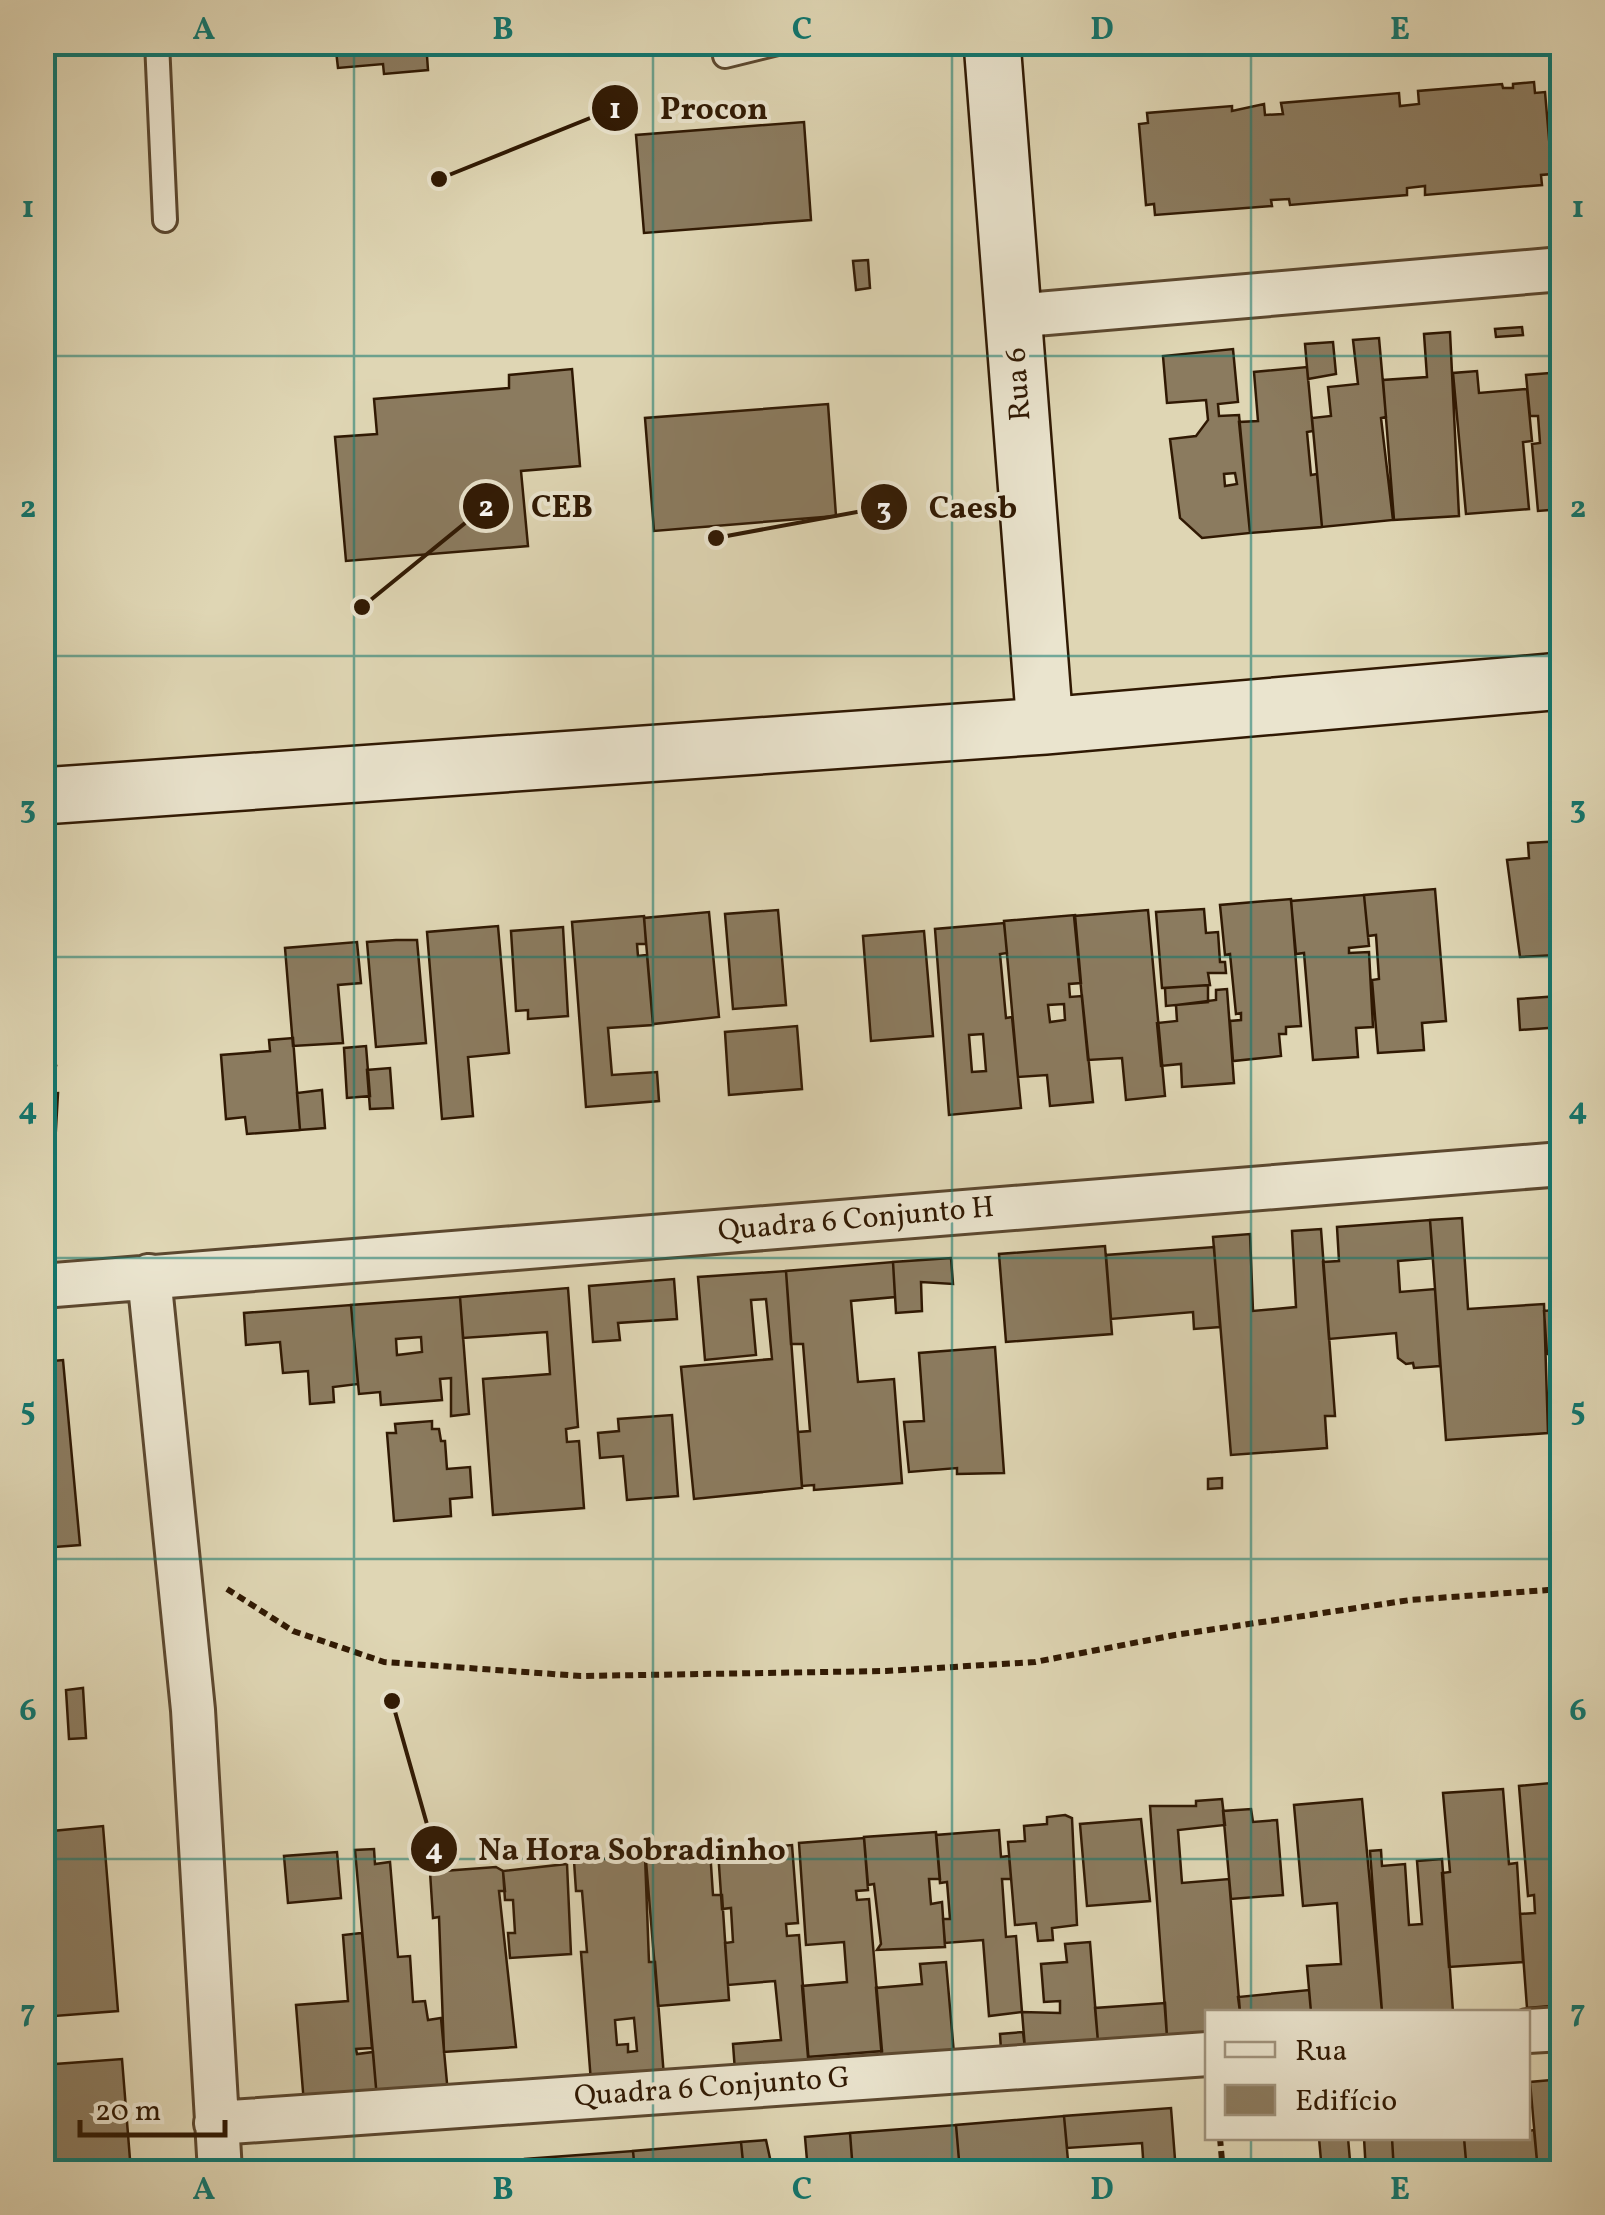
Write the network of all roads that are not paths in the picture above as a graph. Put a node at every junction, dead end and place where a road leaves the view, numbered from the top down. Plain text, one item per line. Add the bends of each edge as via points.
1 (157, 42) edge
2 (782, 42) edge
3 (992, 42) edge
4 (725, 56) dead end
5 (165, 220) dead end
6 (1562, 268) edge
7 (1013, 316) junction
8 (1562, 681) edge
9 (1045, 726) junction
10 (43, 797) edge
11 (1562, 1164) edge
12 (150, 1276) junction
13 (42, 1286) edge
14 (1562, 2029) edge
15 (1530, 2031) edge
16 (1205, 2054) edge
17 (216, 2123) junction
18 (220, 2172) edge

1 - 5 lane
2 - 4 lane
3 - 7 street, Rua 6
6 - 7 street
7 - 9 street, Rua 6
8 - 9 street
9 - 10 street
11 - 12 street, Quadra 6 Conjunto H
12 - 13 street, Quadra 6 Conjunto H
12 - 17 street via 193,1710
14 - 15 street
16 - 17 street, Quadra 6 Conjunto G
17 - 18 street

